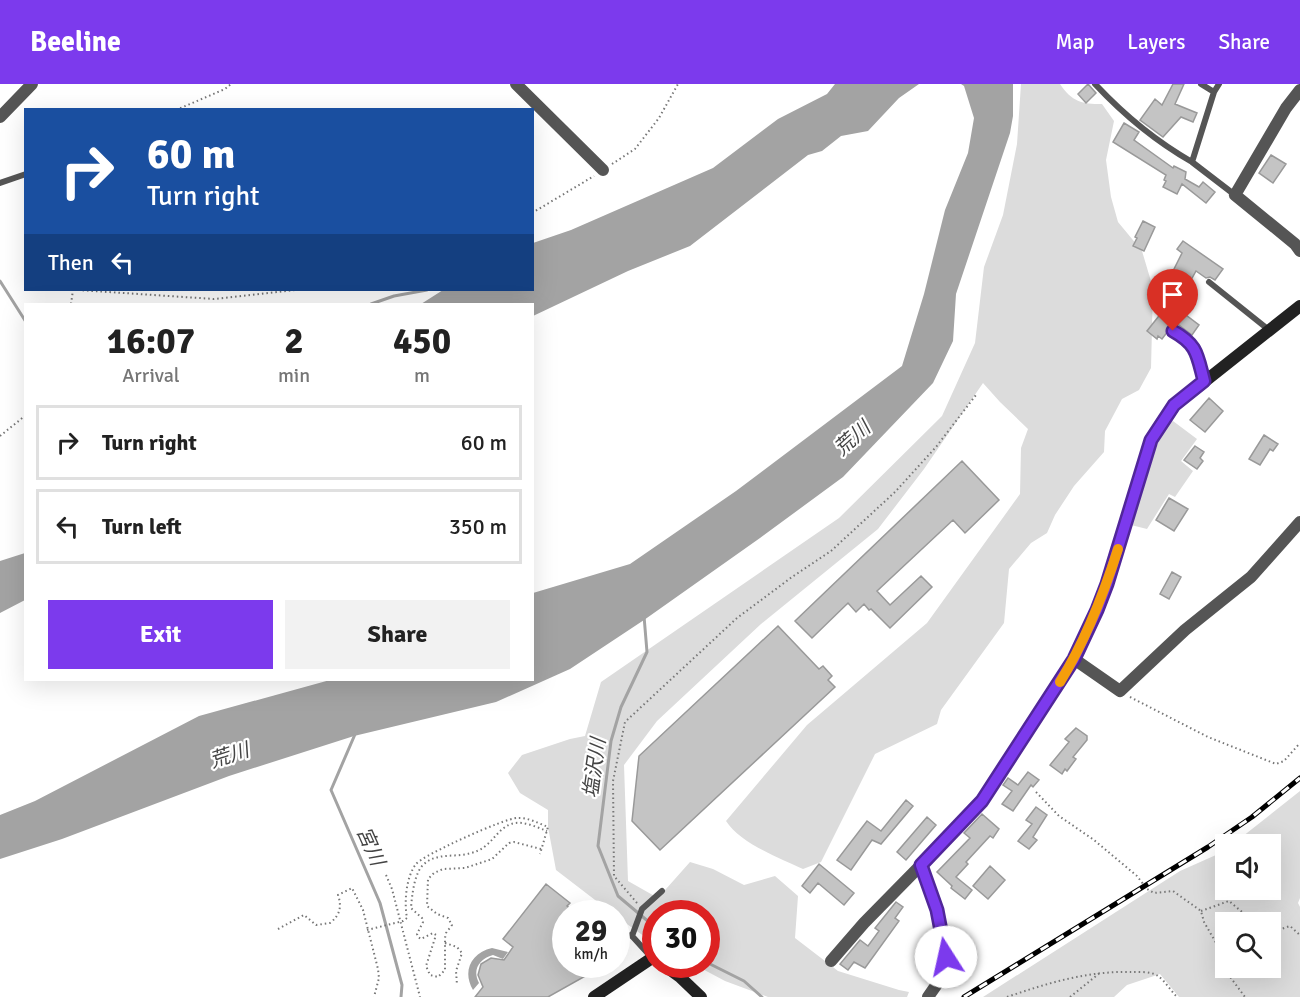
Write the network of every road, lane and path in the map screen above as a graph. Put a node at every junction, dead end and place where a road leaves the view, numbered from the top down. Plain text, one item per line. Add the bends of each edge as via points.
1 (32, 84) edge
2 (231, 84) edge
3 (516, 84) edge
4 (678, 84) edge
5 (1095, 84) edge
6 (1201, 84) edge
7 (1219, 84) edge
8 (1300, 90) edge
9 (1215, 92) junction
10 (181, 108) edge
11 (0, 117) edge
12 (1192, 162) junction
13 (603, 170) junction
14 (24, 175) edge
15 (0, 183) edge
16 (1235, 195) junction
17 (534, 212) edge
18 (1300, 251) edge
19 (1209, 282) dead end
20 (90, 291) edge
21 (286, 291) edge
22 (1300, 306) edge
23 (1173, 331) dead end
24 (1269, 331) junction
25 (1204, 381) junction
26 (976, 395) dead end
27 (24, 418) edge
28 (0, 436) edge
29 (1300, 522) edge
30 (1074, 659) junction
31 (1120, 691) junction
32 (1300, 744) edge
33 (1036, 792) dead end
34 (547, 831) junction
35 (541, 849) junction
36 (540, 854) dead end
37 (921, 865) junction
38 (386, 875) dead end
39 (662, 891) dead end
40 (652, 900) edge
41 (642, 909) joint
42 (1201, 911) junction
43 (1242, 912) edge
44 (400, 922) junction
45 (278, 929) dead end
46 (1281, 929) edge
47 (367, 930) junction
48 (1300, 935) edge
49 (632, 936) joint
50 (445, 943) junction
51 (642, 946) edge
52 (831, 961) dead end
53 (642, 969) edge
54 (1101, 972) junction
55 (681, 978) edge
56 (457, 985) dead end
57 (374, 997) edge
58 (420, 997) edge
59 (594, 997) edge
60 (700, 997) edge
61 (928, 997) edge
62 (1007, 997) edge
63 (1070, 997) edge
64 (1177, 997) edge
65 (1245, 997) edge

1 - 11 street
2 - 10 path
3 - 13 street
4 - 13 path via 635,149
5 - 12 lane via 1114,104
6 - 9 lane
7 - 9 lane
8 - 16 street
9 - 12 lane
12 - 16 lane
13 - 17 path
14 - 15 lane
16 - 18 street
19 - 24 lane
20 - 21 path via 214,299
22 - 24 street
23 - 25 lane via 1195,349
24 - 25 street
25 - 30 street via 1174,405 1151,440 1107,584
26 - 41 path via 895,492 831,551 737,618 625,722 614,782 614,876
27 - 28 path
29 - 31 street via 1251,577 1185,630
30 - 31 street
30 - 37 street via 982,801
31 - 32 path via 1208,736 1276,764
33 - 42 path via 1059,816 1137,876 1147,889 1154,893 1173,891
34 - 35 path
34 - 44 path via 548,827 516,818 423,857 411,874 407,918
34 - 50 path via 520,822 511,824 483,849 425,862 415,879 411,908 423,922 418,937 436,935 426,966 434,976 445,970
35 - 36 path
35 - 50 path via 509,843 485,862 443,869 430,876 426,906 448,918 452,925
37 - 52 street
37 - 61 street via 937,910 946,957
38 - 44 path
39 - 40 lane
41 - 49 lane
42 - 43 path via 1229,901
42 - 65 path via 1219,948 1222,966
44 - 47 path
44 - 58 path
45 - 47 path via 304,915 316,925 330,923 340,912 338,895 352,888
46 - 48 path via 1290,926
47 - 57 path via 379,978
49 - 51 lane
50 - 56 path via 462,953 456,971
53 - 59 street
54 - 62 path
54 - 63 path
54 - 64 path via 1157,975
55 - 60 street

